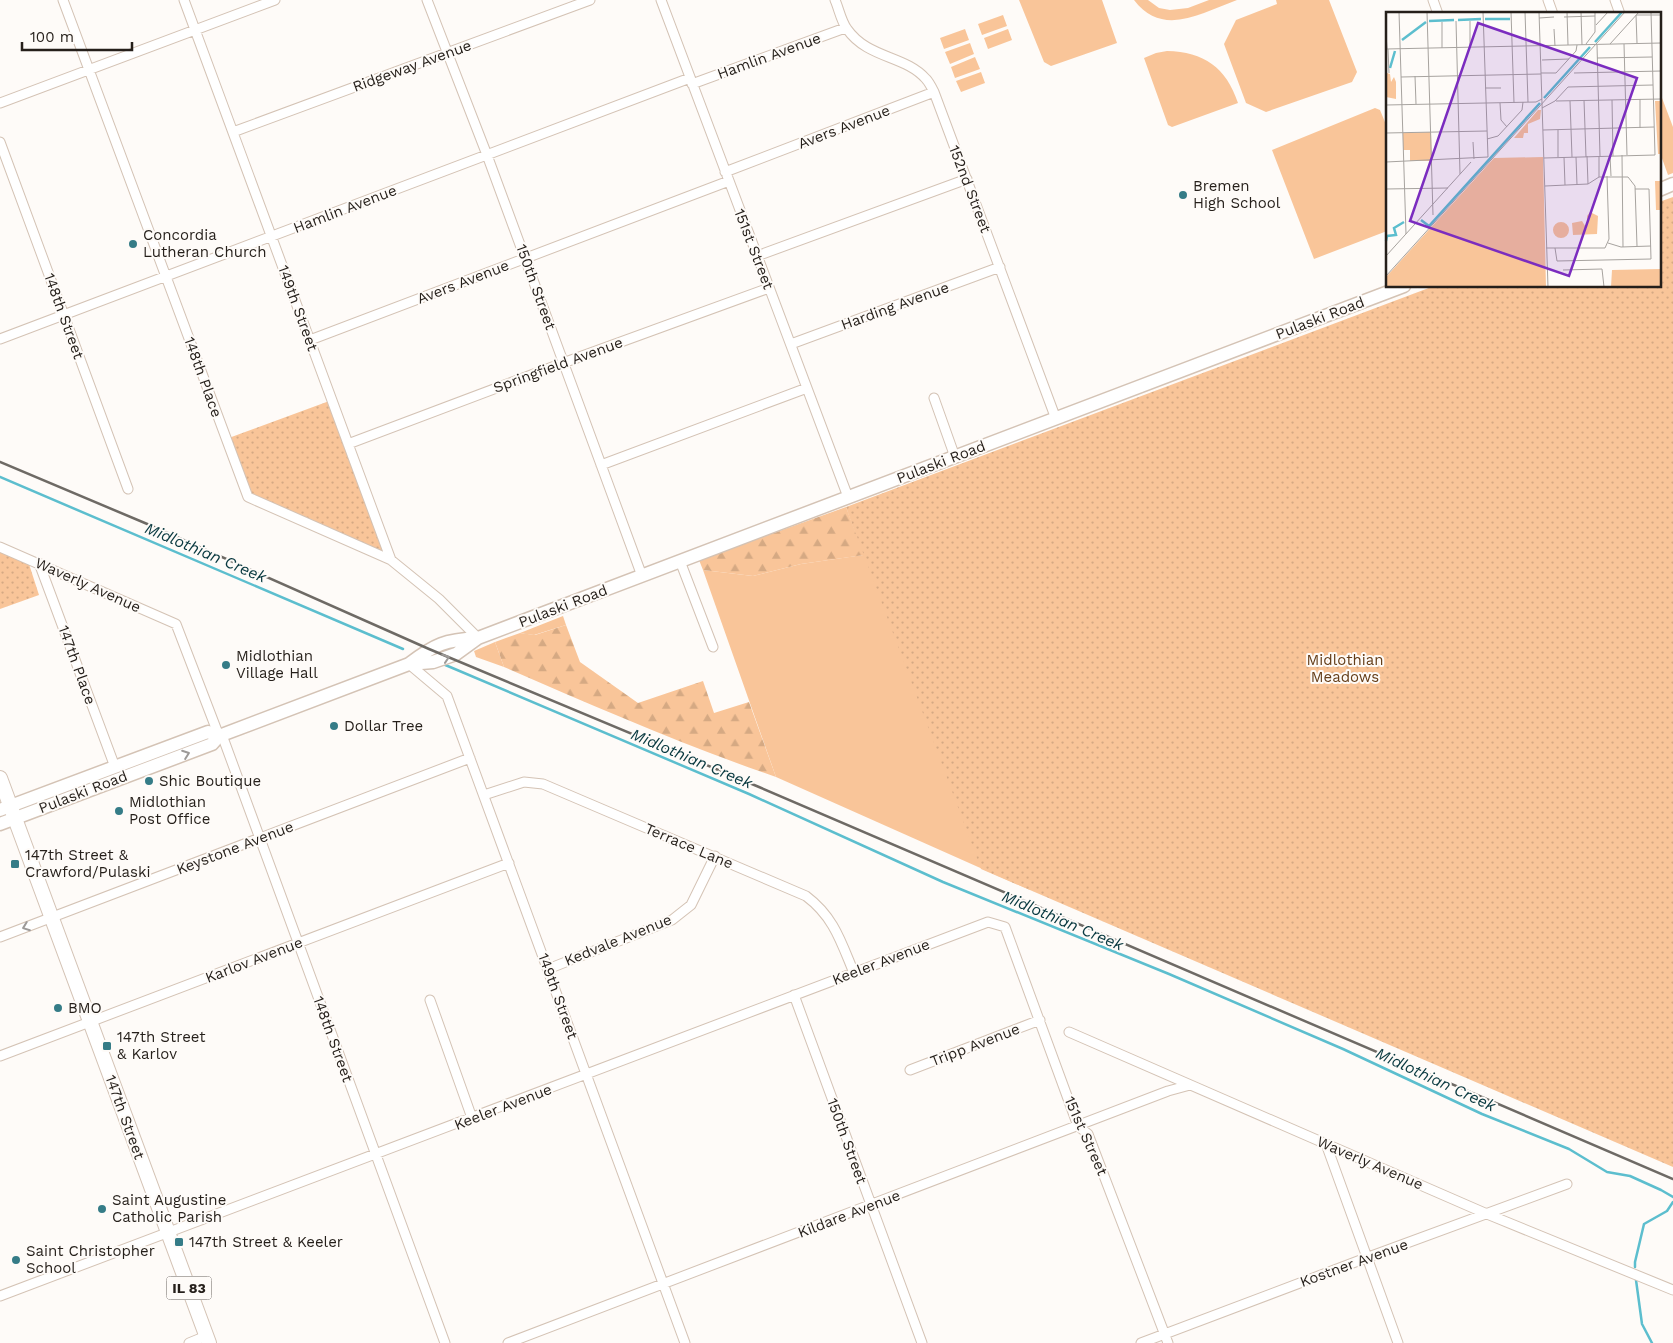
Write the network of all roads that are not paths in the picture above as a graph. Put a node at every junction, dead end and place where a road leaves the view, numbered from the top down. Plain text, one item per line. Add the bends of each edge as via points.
1 (63, 0) edge
2 (184, 0) edge
3 (275, 0) edge
4 (427, 0) edge
5 (590, 0) edge
6 (661, 0) edge
7 (835, 0) edge
8 (1432, 0) edge
9 (1548, 0) edge
10 (1615, 0) edge
11 (1437, 12) edge
12 (1552, 12) edge
13 (1619, 12) edge
14 (845, 28) junction
15 (196, 30) junction
16 (447, 54) junction
17 (89, 70) junction
18 (691, 81) junction
19 (934, 92) junction
20 (0, 103) edge
21 (233, 132) junction
22 (0, 142) edge
23 (488, 155) junction
24 (725, 172) junction
25 (967, 179) junction
26 (729, 182) junction
27 (1673, 184) edge
28 (1660, 190) edge
29 (272, 237) junction
30 (757, 256) junction
31 (526, 258) junction
32 (1000, 267) junction
33 (166, 277) junction
34 (769, 288) junction
35 (1399, 288) edge
36 (64, 315) junction
37 (0, 340) edge
38 (310, 340) junction
39 (791, 344) junction
40 (564, 362) junction
41 (807, 388) junction
42 (934, 398) dead end
43 (1056, 418) junction
44 (348, 444) junction
45 (955, 457) junction
46 (601, 465) junction
47 (128, 489) dead end
48 (848, 497) junction
49 (0, 547) edge
50 (391, 560) junction
51 (680, 561) junction
52 (39, 563) junction
53 (642, 576) junction
54 (176, 624) joint
55 (478, 638) junction
56 (713, 647) dead end
57 (409, 664) junction
58 (220, 735) junction
59 (470, 758) junction
60 (115, 767) junction
61 (0, 778) edge
62 (484, 795) junction
63 (8, 812) edge
64 (0, 824) edge
65 (259, 838) junction
66 (715, 856) junction
67 (509, 864) junction
68 (51, 917) junction
69 (1005, 928) joint
70 (0, 937) edge
71 (298, 944) junction
72 (548, 968) junction
73 (854, 973) junction
74 (794, 995) junction
75 (430, 1000) dead end
76 (1040, 1020) junction
77 (90, 1023) junction
78 (1069, 1032) dead end
79 (0, 1056) edge
80 (910, 1070) dead end
81 (587, 1075) junction
82 (1190, 1085) junction
83 (472, 1118) junction
84 (1078, 1126) junction
85 (1326, 1144) junction
86 (375, 1155) junction
87 (1567, 1184) dead end
88 (871, 1206) junction
89 (1487, 1214) junction
90 (168, 1234) junction
91 (1366, 1258) junction
92 (664, 1284) junction
93 (1673, 1290) edge
94 (0, 1296) edge
95 (1166, 1338) edge
96 (208, 1340) edge
97 (189, 1343) edge
98 (445, 1343) edge
99 (508, 1343) edge
100 (685, 1343) edge
101 (922, 1343) edge
102 (1141, 1343) edge
103 (1398, 1343) edge

1 - 17 street, 148th Place
2 - 15 street, 149th Street
3 - 15 street
4 - 16 street, 150th Street
5 - 16 street, Ridgeway Avenue
6 - 18 street, 151st Street
7 - 14 street, 152nd Street
8 - 11 street
9 - 12 street
10 - 13 street
14 - 18 street, Hamlin Avenue
14 - 19 street, 152nd Street via 871,50 912,68 926,79
15 - 17 street
15 - 21 street, 149th Street
16 - 21 street, Ridgeway Avenue
16 - 23 street, 150th Street
17 - 20 street
17 - 33 street, 148th Place
18 - 23 street, Hamlin Avenue
18 - 24 street, 151st Street
19 - 24 street, Avers Avenue
19 - 25 street, 152nd Street
21 - 29 street, 149th Street
22 - 36 street, 148th Street
23 - 29 street, Hamlin Avenue
23 - 31 street, 150th Street
24 - 26 street, 151st Street
25 - 30 street
25 - 32 street, 152nd Street
26 - 30 street, 151st Street
26 - 31 street, Avers Avenue
27 - 28 main road
29 - 33 street, Hamlin Avenue
29 - 38 street, 149th Street
30 - 34 street, 151st Street
31 - 38 street, Avers Avenue
31 - 40 street, 150th Street
32 - 39 street, Harding Avenue
32 - 43 street, 152nd Street
33 - 36 street, Hamlin Avenue
33 - 50 street, 148th Place via 248,497
34 - 39 street, 151st Street
34 - 40 street, Springfield Avenue
35 - 43 main road, Pulaski Road
36 - 37 street, Hamlin Avenue
36 - 47 street, 148th Street
38 - 44 street, 149th Street
39 - 41 street, 151st Street
40 - 44 street, Springfield Avenue
40 - 46 street, 150th Street
41 - 46 street
41 - 48 street, 151st Street
42 - 45 street
43 - 45 main road, Pulaski Road
44 - 50 street, 149th Street
45 - 48 main road, Pulaski Road
46 - 53 street, 150th Street
48 - 51 main road, Pulaski Road
49 - 52 street, Waverly Avenue
50 - 55 street, 148th Place via 439,598
51 - 53 main road, Pulaski Road
51 - 56 street
52 - 54 street, Waverly Avenue
52 - 60 street, 147th Place
53 - 55 main road, Pulaski Road
54 - 58 street, 148th Street
55 - 57 main road, Pulaski Road via 453,639 429,649
57 - 58 main road, Pulaski Road
57 - 59 street, 149th Street via 447,696
58 - 60 main road, Pulaski Road via 208,732
63 -> 58 main road, Pulaski Road via 212,744
58 - 65 street, 148th Street
59 - 62 street, 149th Street
59 - 65 street, Keystone Avenue
60 - 63 main road, Pulaski Road
61 - 63 main road, 147th Street / IL 83
62 - 66 street, Terrace Lane via 524,782 542,784
62 - 67 street, 149th Street
63 - 64 main road, Pulaski Road
63 - 68 main road, 147th Street / IL 83
65 - 68 street, Keystone Avenue
65 - 71 street, 148th Street
66 - 72 street, Kedvale Avenue via 691,905 672,920
66 - 73 street, Terrace Lane via 806,896 818,906 838,933
67 - 71 street, Karlov Avenue
67 - 72 street, 149th Street
68 -> 70 street, Keystone Avenue
68 - 77 main road, 147th Street / IL 83
69 - 73 street, Keeler Avenue via 988,922
69 - 76 street, 151st Street
71 - 77 street, Karlov Avenue
71 - 86 street, 148th Street
72 - 81 street, 149th Street
73 - 74 street, Keeler Avenue
74 - 81 street, Keeler Avenue
74 - 88 street, 150th Street
75 - 83 street
76 - 80 street, Tripp Avenue
76 - 84 street, 151st Street
77 - 79 street, Karlov Avenue
77 - 90 main road, 147th Street / IL 83
78 - 82 street, Waverly Avenue
81 - 83 street, Keeler Avenue
81 - 92 street, 149th Street
82 - 84 street, Kildare Avenue
82 - 85 street, Waverly Avenue
83 - 86 street, Keeler Avenue
84 - 88 street, Kildare Avenue
84 - 95 street, 151st Street via 1088,1134
85 - 89 street, Waverly Avenue
85 - 91 street
86 - 90 street, Keeler Avenue
86 - 98 street, 148th Street
87 - 89 street, Kostner Avenue
88 - 92 street, Kildare Avenue
88 - 101 street, 150th Street
89 - 91 street, Kostner Avenue
89 - 93 street, Waverly Avenue
90 - 94 street, Keeler Avenue
90 - 96 main road, 147th Street / IL 83
91 - 95 street, Kostner Avenue
91 - 103 street
92 - 99 street, Kildare Avenue
92 - 100 street, 149th Street
95 - 102 street, Kostner Avenue
96 - 97 street

